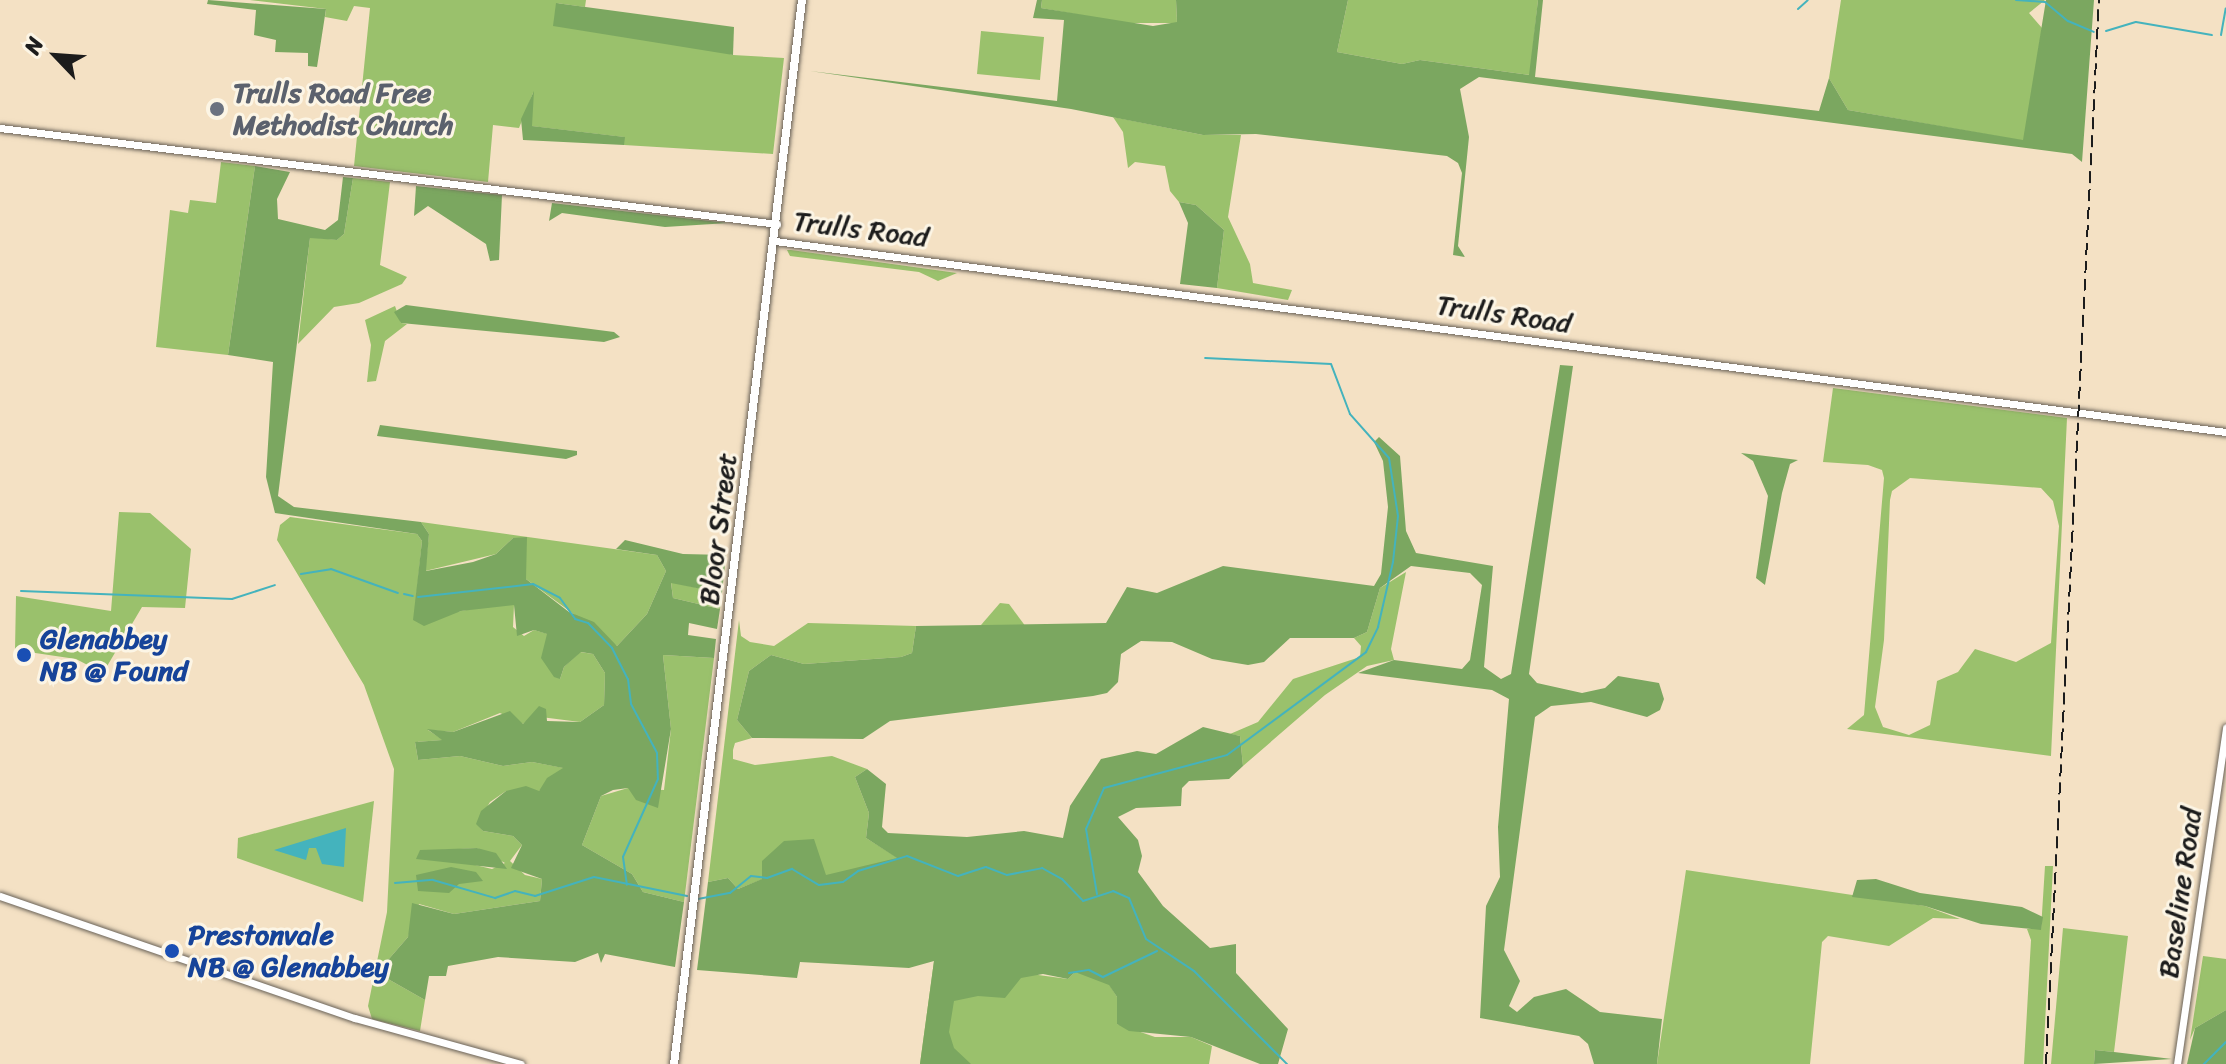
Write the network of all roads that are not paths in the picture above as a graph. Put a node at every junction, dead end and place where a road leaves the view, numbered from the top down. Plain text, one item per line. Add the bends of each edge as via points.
1 (802, 0) edge
2 (0, 128) edge
3 (777, 224) junction
4 (775, 241) junction
5 (2226, 432) edge
6 (2226, 728) edge
7 (0, 896) edge
8 (521, 1064) edge
9 (674, 1064) edge
10 (2177, 1064) edge

1 - 3 main road, Bloor Street
2 - 3 street, Trulls Road
3 - 4 main road, Bloor Street
4 - 5 street, Trulls Road
4 - 9 main road, Bloor Street
6 - 10 street, Baseline Road
7 - 8 street via 355,1018

